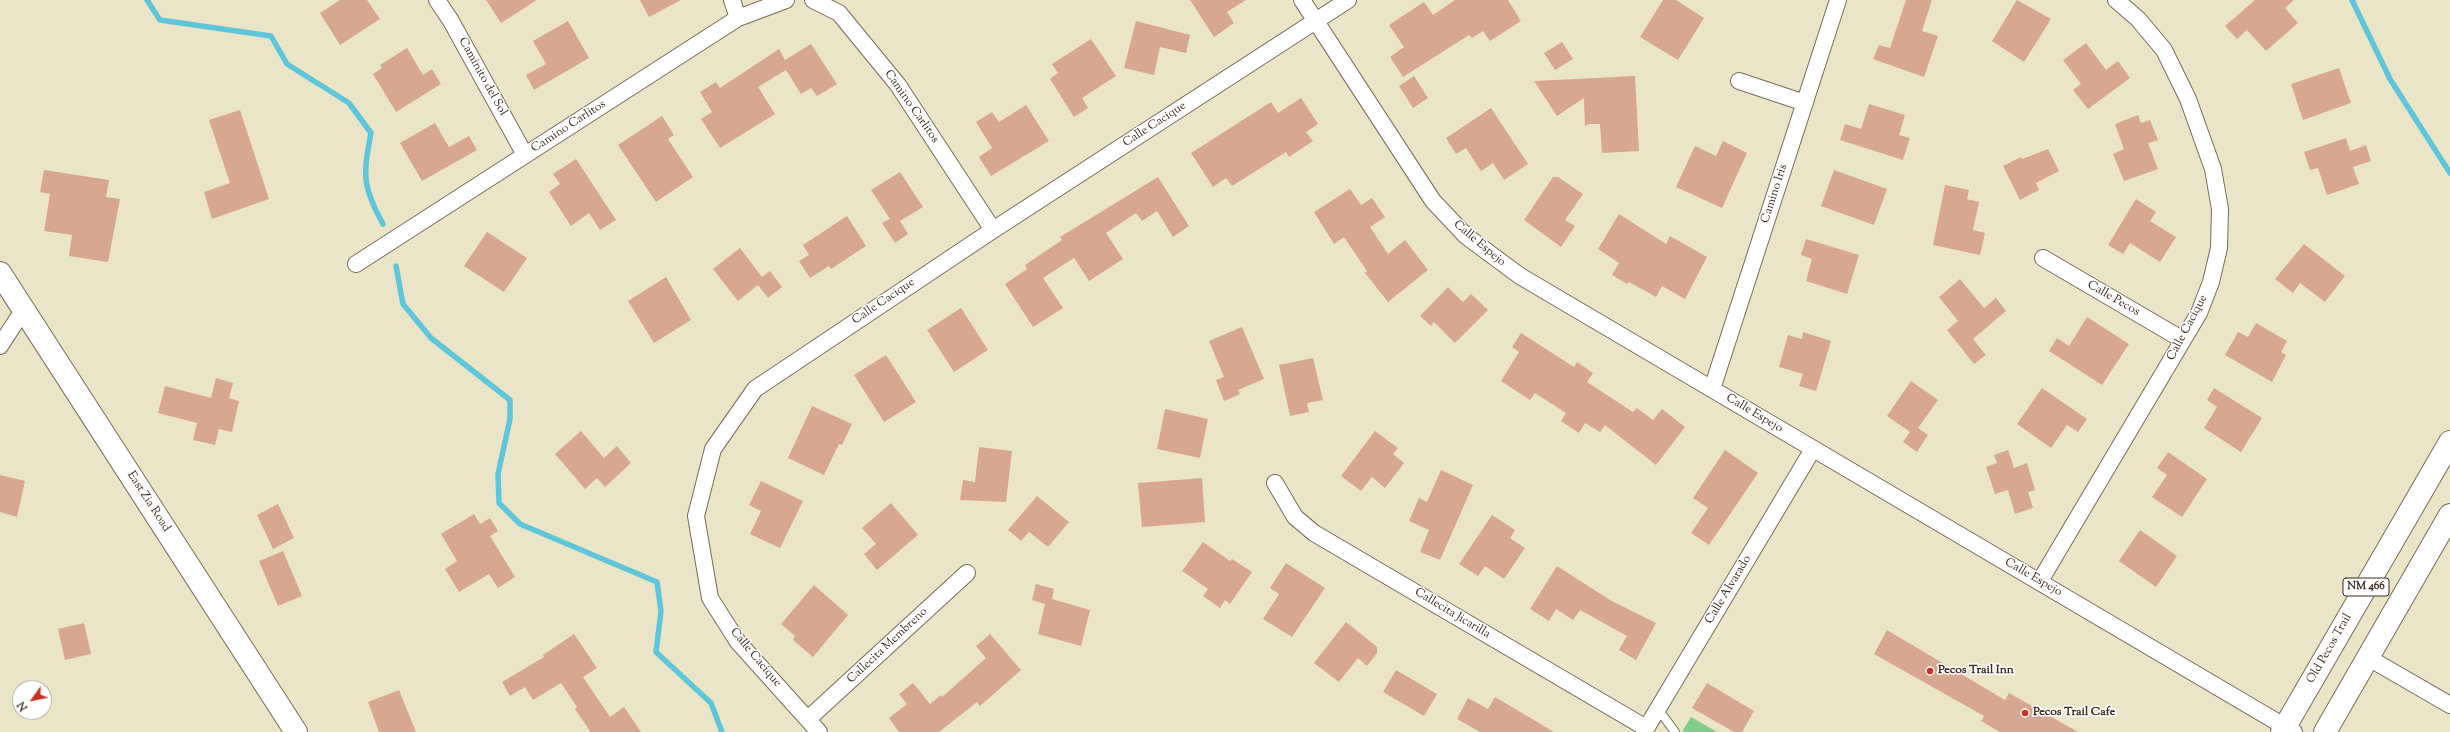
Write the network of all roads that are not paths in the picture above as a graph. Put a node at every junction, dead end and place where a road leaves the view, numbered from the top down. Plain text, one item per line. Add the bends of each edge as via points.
1 (437, 0) edge
2 (732, 0) edge
3 (786, 0) edge
4 (813, 0) edge
5 (1302, 0) edge
6 (1348, 0) edge
7 (1838, 0) edge
8 (2116, 0) edge
9 (738, 18) junction
10 (1316, 21) junction
11 (1739, 81) dead end
12 (1805, 103) junction
13 (525, 155) junction
14 (992, 230) junction
15 (2043, 258) dead end
16 (356, 264) dead end
17 (0, 273) edge
18 (24, 309) junction
19 (2182, 340) junction
20 (0, 346) edge
21 (1712, 389) junction
22 (2450, 442) edge
23 (1813, 449) junction
24 (1275, 483) dead end
25 (2450, 515) edge
26 (968, 573) dead end
27 (2040, 581) junction
28 (2367, 657) junction
29 (2450, 705) edge
30 (1658, 709) junction
31 (808, 719) junction
32 (1645, 730) edge
33 (2287, 730) edge
34 (296, 732) edge
35 (819, 732) edge
36 (1675, 732) edge
37 (2324, 732) edge

1 - 13 street, Caminito del Sol
2 - 9 street
3 - 9 street, Camino Carlitos
4 - 14 street, Camino Carlitos via 839,13 898,85
5 - 10 street, Calle Espejo
6 - 10 street, Calle Cacique
7 - 12 street, Camino Iris
8 - 19 street, Calle Cacique via 2152,34 2174,67 2188,100 2218,190 2220,230 2215,265 2205,298
9 - 13 street, Camino Carlitos
10 - 14 street, Calle Cacique
10 - 21 street, Calle Espejo via 1419,181 1443,213 1466,236 1520,276
11 - 12 street
12 - 21 street, Camino Iris
13 - 16 street, Camino Carlitos
14 - 31 street, Calle Cacique via 755,389 712,449 696,516 710,598 738,642
15 - 19 street, Calle Pecos
17 - 18 main road, East Zia Road
18 - 20 street
18 - 34 main road, East Zia Road
19 - 27 street, Calle Cacique
21 - 23 street, Calle Espejo
22 - 33 main road, Old Pecos Trail / NM 466
23 - 27 street, Calle Espejo
23 - 30 street, Calle Alvarado
24 - 32 street, Callecita Jicarilla via 1296,517 1314,533
25 - 28 main road, NM 466
26 - 31 street, Callecita Membreno
27 - 33 street, Calle Espejo
28 - 29 street
28 - 37 main road, NM 466
30 - 32 street, Calle Alvarado
30 - 36 lane
31 - 35 street, Calle Cacique

